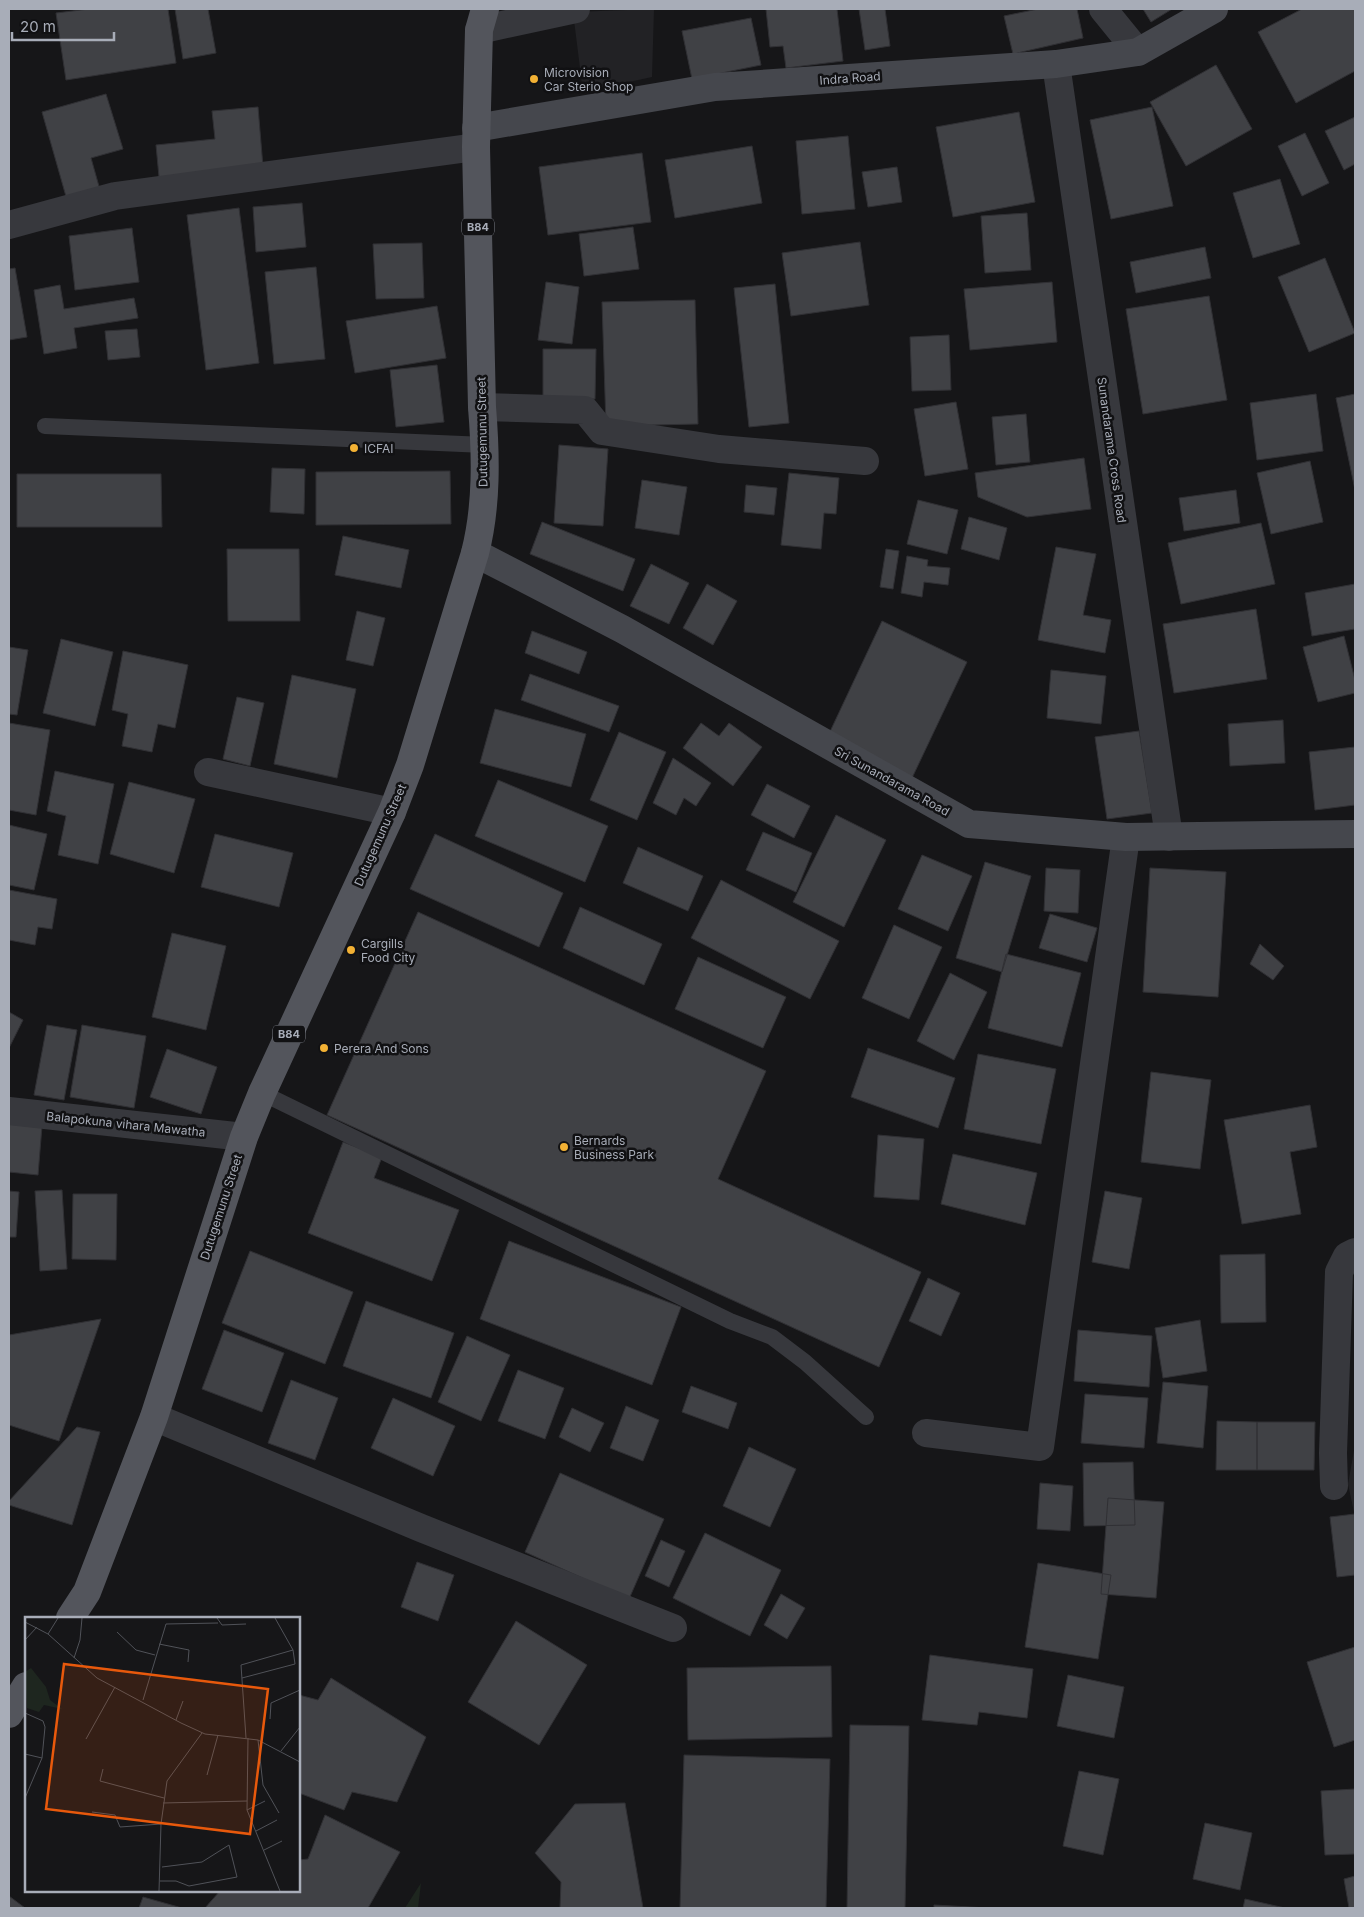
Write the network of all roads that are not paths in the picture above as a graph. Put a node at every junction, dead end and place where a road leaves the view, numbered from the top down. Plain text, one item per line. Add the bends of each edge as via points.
1 (576, 9) edge
2 (1103, 9) edge
3 (1214, 9) edge
4 (482, 19) edge
5 (1138, 52) junction
6 (1056, 64) junction
7 (476, 137) junction
8 (9, 225) edge
9 (482, 407) junction
10 (45, 426) dead end
11 (485, 445) junction
12 (865, 462) dead end
13 (475, 553) junction
14 (208, 772) dead end
15 (392, 812) junction
16 (1355, 834) edge
17 (1126, 837) junction
18 (1169, 837) junction
19 (262, 1093) junction
20 (9, 1111) edge
21 (244, 1137) junction
22 (1355, 1252) edge
23 (154, 1417) junction
24 (866, 1417) dead end
25 (926, 1433) dead end
26 (1334, 1486) dead end
27 (71, 1617) edge
28 (672, 1628) dead end
29 (25, 1688) edge
30 (9, 1714) edge

1 - 4 street
2 - 5 street
3 - 5 street, Indra Road
4 - 7 main road, Dutugemunu Street / B84
5 - 6 street, Indra Road
6 - 7 street, Indra Road via 715,87
6 - 18 street, Sunandarama Cross Road
7 - 8 street via 115,196
7 - 9 main road, Dutugemunu Street / B84
9 - 11 main road, Dutugemunu Street / B84
9 - 12 street via 585,410 602,431 719,449
10 - 11 lane
11 - 13 main road, Dutugemunu Street / B84 via 482,524
13 - 15 main road, Dutugemunu Street / B84 via 410,765
13 - 17 street, Sri Sunandarama Road via 622,629 969,824
14 - 15 street
15 - 19 main road, Dutugemunu Street / B84
16 - 18 street, Sri Sunandarama Road
17 - 18 street, Sri Sunandarama Road
17 - 25 street via 1040,1447
19 - 21 main road, Dutugemunu Street / B84
19 - 24 lane via 721,1317 772,1338 805,1362
20 - 21 street, Balapokuna vihara Mawatha
21 - 23 main road, Dutugemunu Street / B84
22 - 26 street via 1347,1256 1339,1272
23 - 27 main road, Dutugemunu Street / B84 via 87,1592
23 - 28 street
29 - 30 main road

